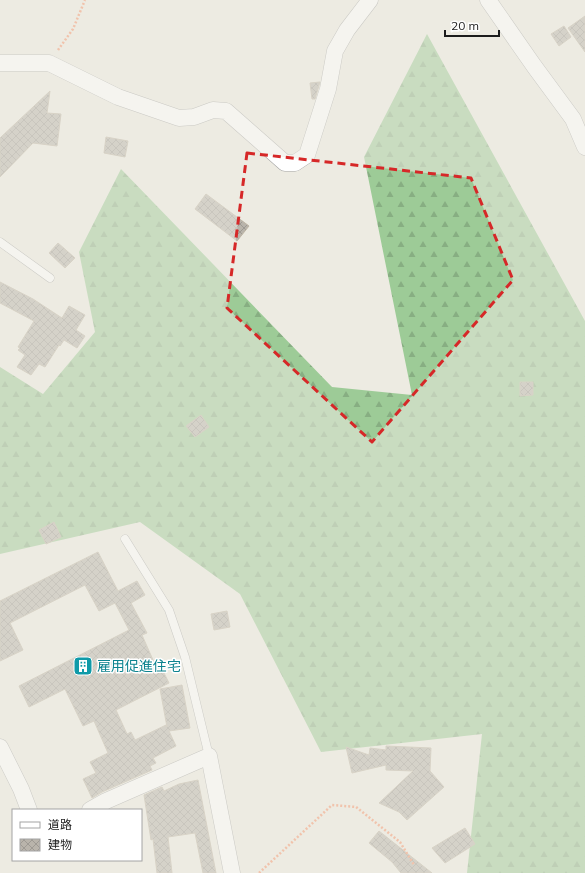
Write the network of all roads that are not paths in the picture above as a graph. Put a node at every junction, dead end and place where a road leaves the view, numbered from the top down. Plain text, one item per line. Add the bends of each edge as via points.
1 (370, 0) edge
2 (488, 0) edge
3 (0, 63) edge
4 (585, 147) edge
5 (0, 242) edge
6 (50, 278) dead end
7 (125, 539) dead end
8 (0, 747) edge
9 (209, 756) junction
10 (29, 809) edge
11 (92, 809) edge
12 (232, 873) edge

1 - 3 street via 347,30 336,50 328,89 307,154 295,164 285,163 226,111 213,110 194,117 179,118 118,96 49,64
2 - 4 street via 573,119
5 - 6 lane
7 - 9 lane via 169,610 185,657
8 - 10 street
9 - 11 street
9 - 12 street

